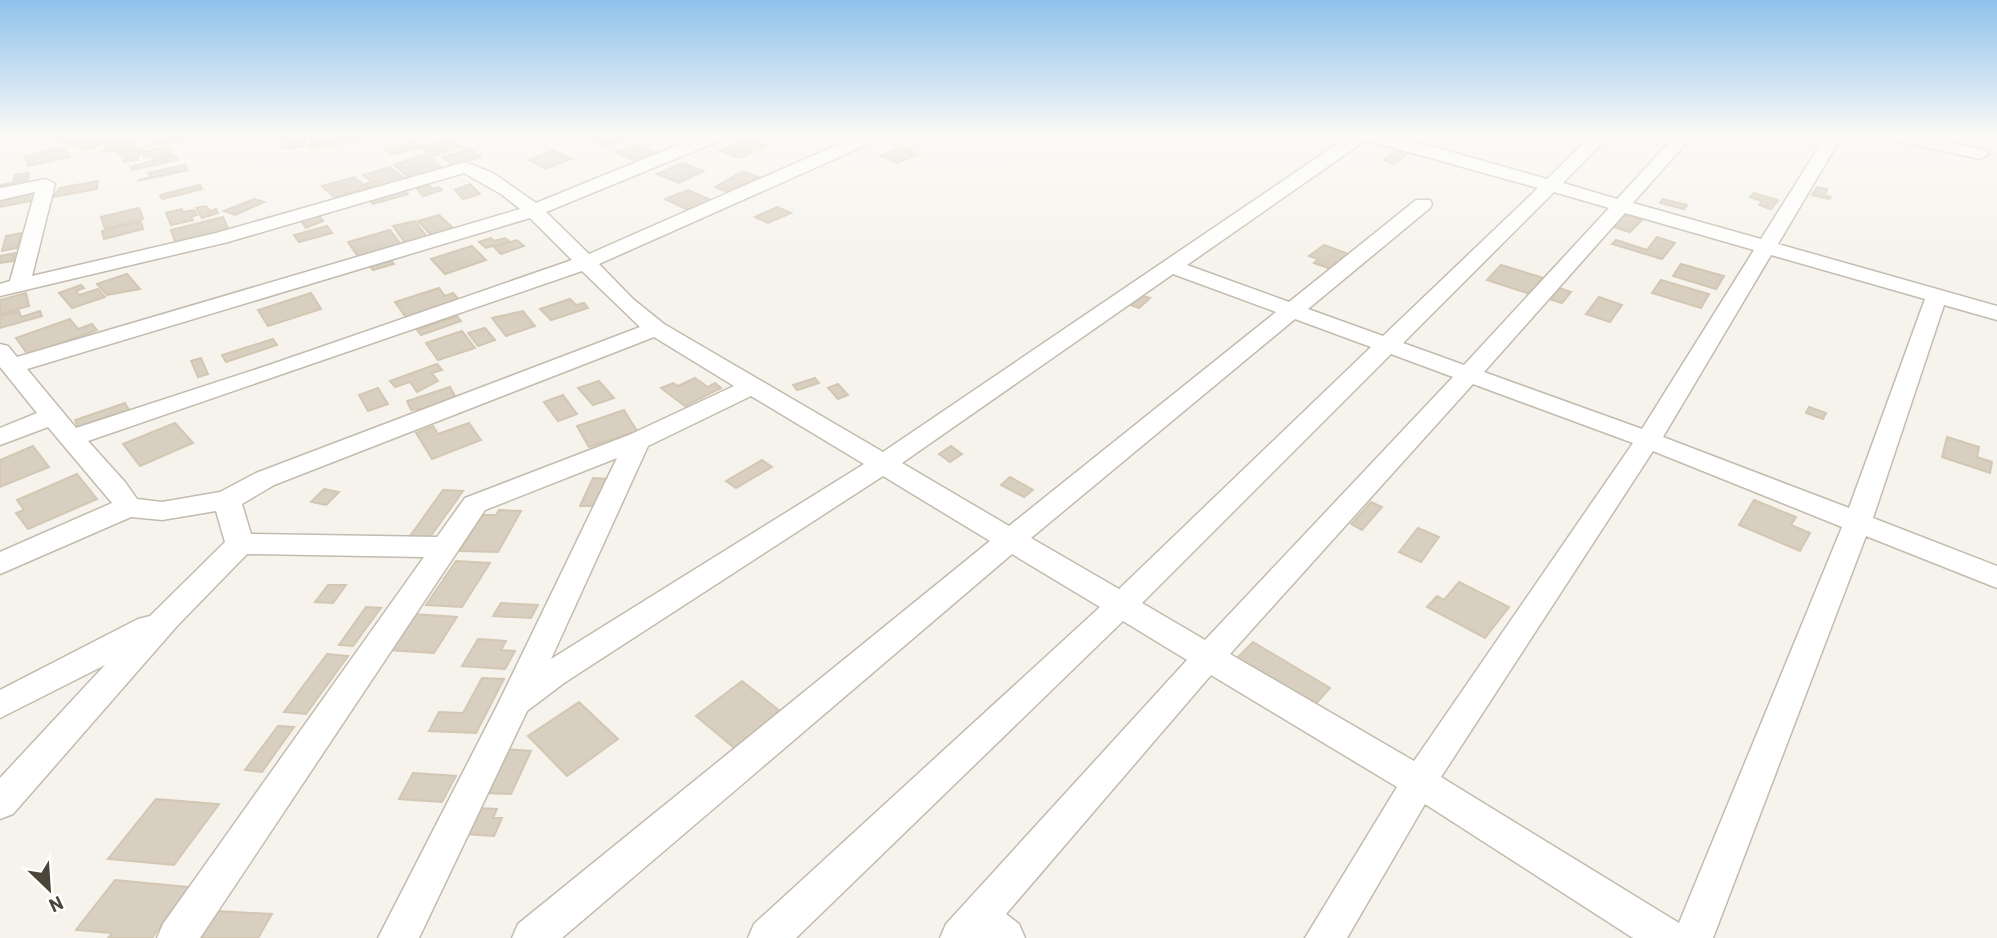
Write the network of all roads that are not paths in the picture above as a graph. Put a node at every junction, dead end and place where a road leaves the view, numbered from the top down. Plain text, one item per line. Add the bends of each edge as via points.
1 (428, 178) edge
2 (489, 178) edge
3 (613, 178) edge
4 (777, 178) edge
5 (1302, 178) edge
6 (1521, 178) edge
7 (1558, 178) edge
8 (1645, 178) edge
9 (1808, 178) edge
10 (1550, 186) junction
11 (0, 194) edge
12 (1423, 204) dead end
13 (1620, 205) junction
14 (532, 211) junction
15 (1767, 246) junction
16 (587, 262) junction
17 (1171, 265) junction
18 (10, 288) edge
19 (1937, 295) junction
20 (1293, 309) junction
21 (1997, 313) edge
22 (656, 329) junction
23 (1390, 345) junction
24 (3, 356) edge
25 (1469, 374) junction
26 (753, 386) junction
27 (52, 416) junction
28 (0, 437) edge
29 (71, 438) junction
30 (1648, 440) junction
31 (638, 441) junction
32 (882, 465) junction
33 (227, 500) junction
34 (128, 507) junction
35 (1858, 522) junction
36 (1010, 540) junction
37 (240, 544) junction
38 (445, 547) junction
39 (0, 564) edge
40 (1997, 578) edge
41 (1121, 605) junction
42 (166, 618) junction
43 (1208, 657) junction
44 (515, 702) junction
45 (0, 705) edge
46 (1419, 782) junction
47 (0, 803) edge
48 (981, 931) edge
49 (177, 938) edge
50 (398, 938) edge
51 (533, 938) edge
52 (768, 938) edge
53 (1325, 938) edge
54 (1668, 938) edge
55 (1693, 938) edge

1 - 18 street via 221,238
2 - 14 street
3 - 14 street
4 - 16 street
5 - 17 street
6 - 10 street
7 - 10 street
8 - 13 street
9 - 15 street
10 - 13 street
10 - 23 street
11 - 18 street via 46,184
12 - 20 street
13 - 15 street
13 - 25 street
14 - 16 street
14 - 24 street
15 - 19 street
15 - 30 street
16 - 22 street
16 - 29 street
17 - 20 street
17 - 32 street
19 - 21 street
19 - 35 street
20 - 23 street
20 - 36 street
22 - 26 street
22 - 33 street via 265,478
23 - 25 street
23 - 41 street
24 - 27 street
25 - 30 street
25 - 43 street
26 - 31 street
26 - 32 street
27 - 28 street
27 - 29 street
29 - 34 street
30 - 35 street
30 - 46 street
31 - 38 street via 475,504
31 - 44 street
32 - 36 street
32 - 44 street
33 - 34 street via 162,511
33 - 37 street
34 - 39 street
35 - 40 street
35 - 55 street
36 - 41 street
36 - 51 street
37 - 38 street
37 - 42 street
38 - 49 street
41 - 43 street
41 - 52 street
42 - 45 street
42 - 47 street
43 - 46 street
43 - 48 street
44 - 50 street
46 - 53 street
46 - 54 street

